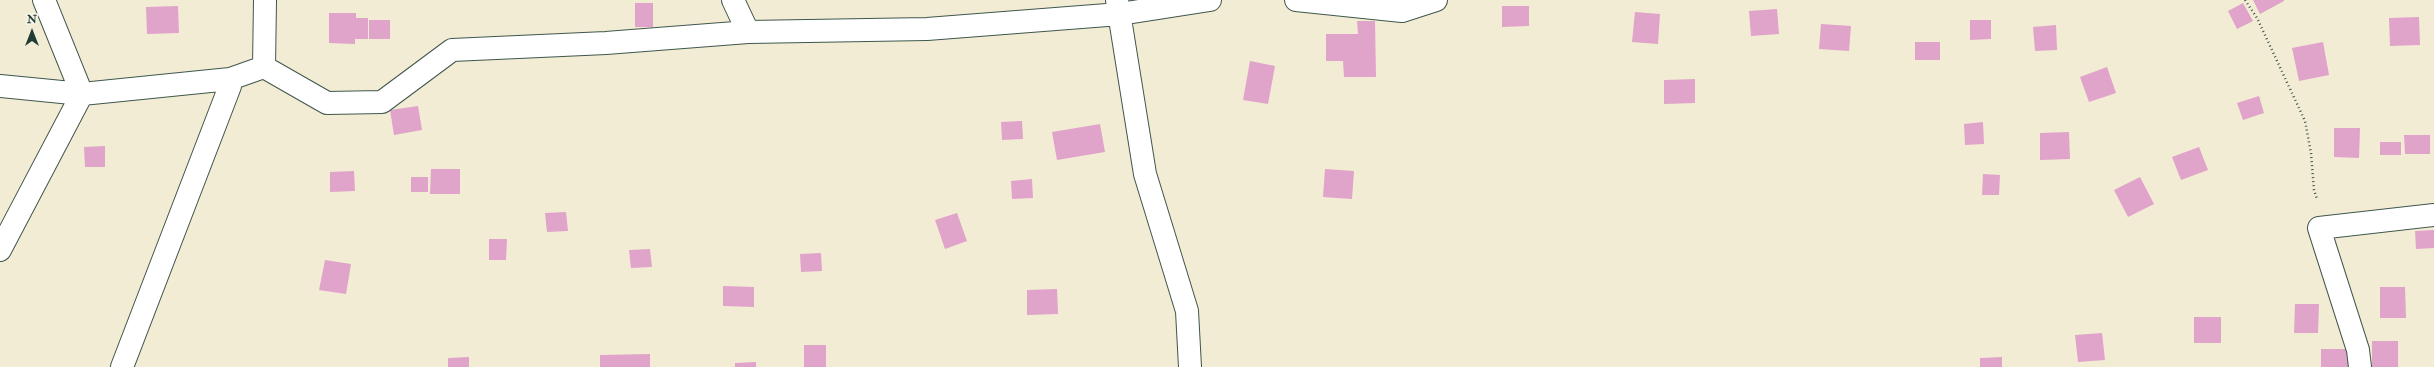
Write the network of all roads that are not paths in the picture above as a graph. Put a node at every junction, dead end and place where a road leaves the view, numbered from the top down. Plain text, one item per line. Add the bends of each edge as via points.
1 (44, 0) edge
2 (265, 0) edge
3 (733, 0) edge
4 (1210, 0) edge
5 (1296, 0) edge
6 (1436, 0) edge
7 (1118, 7) edge
8 (748, 32) junction
9 (264, 67) junction
10 (0, 86) edge
11 (230, 86) dead end
12 (82, 94) junction
13 (2434, 215) edge
14 (0, 250) edge
15 (122, 367) edge
16 (1190, 367) edge
17 (2360, 367) edge

1 - 12 street
2 - 9 street
3 - 8 street
4 - 7 street
5 - 6 street via 1402,11
7 - 8 street via 927,29
7 - 16 street via 1145,174 1187,311
8 - 9 street via 606,43 452,50 382,102 327,103
9 - 12 street via 230,80
10 - 12 street
11 - 15 street
12 - 14 street
13 - 17 street via 2319,228 2358,350

